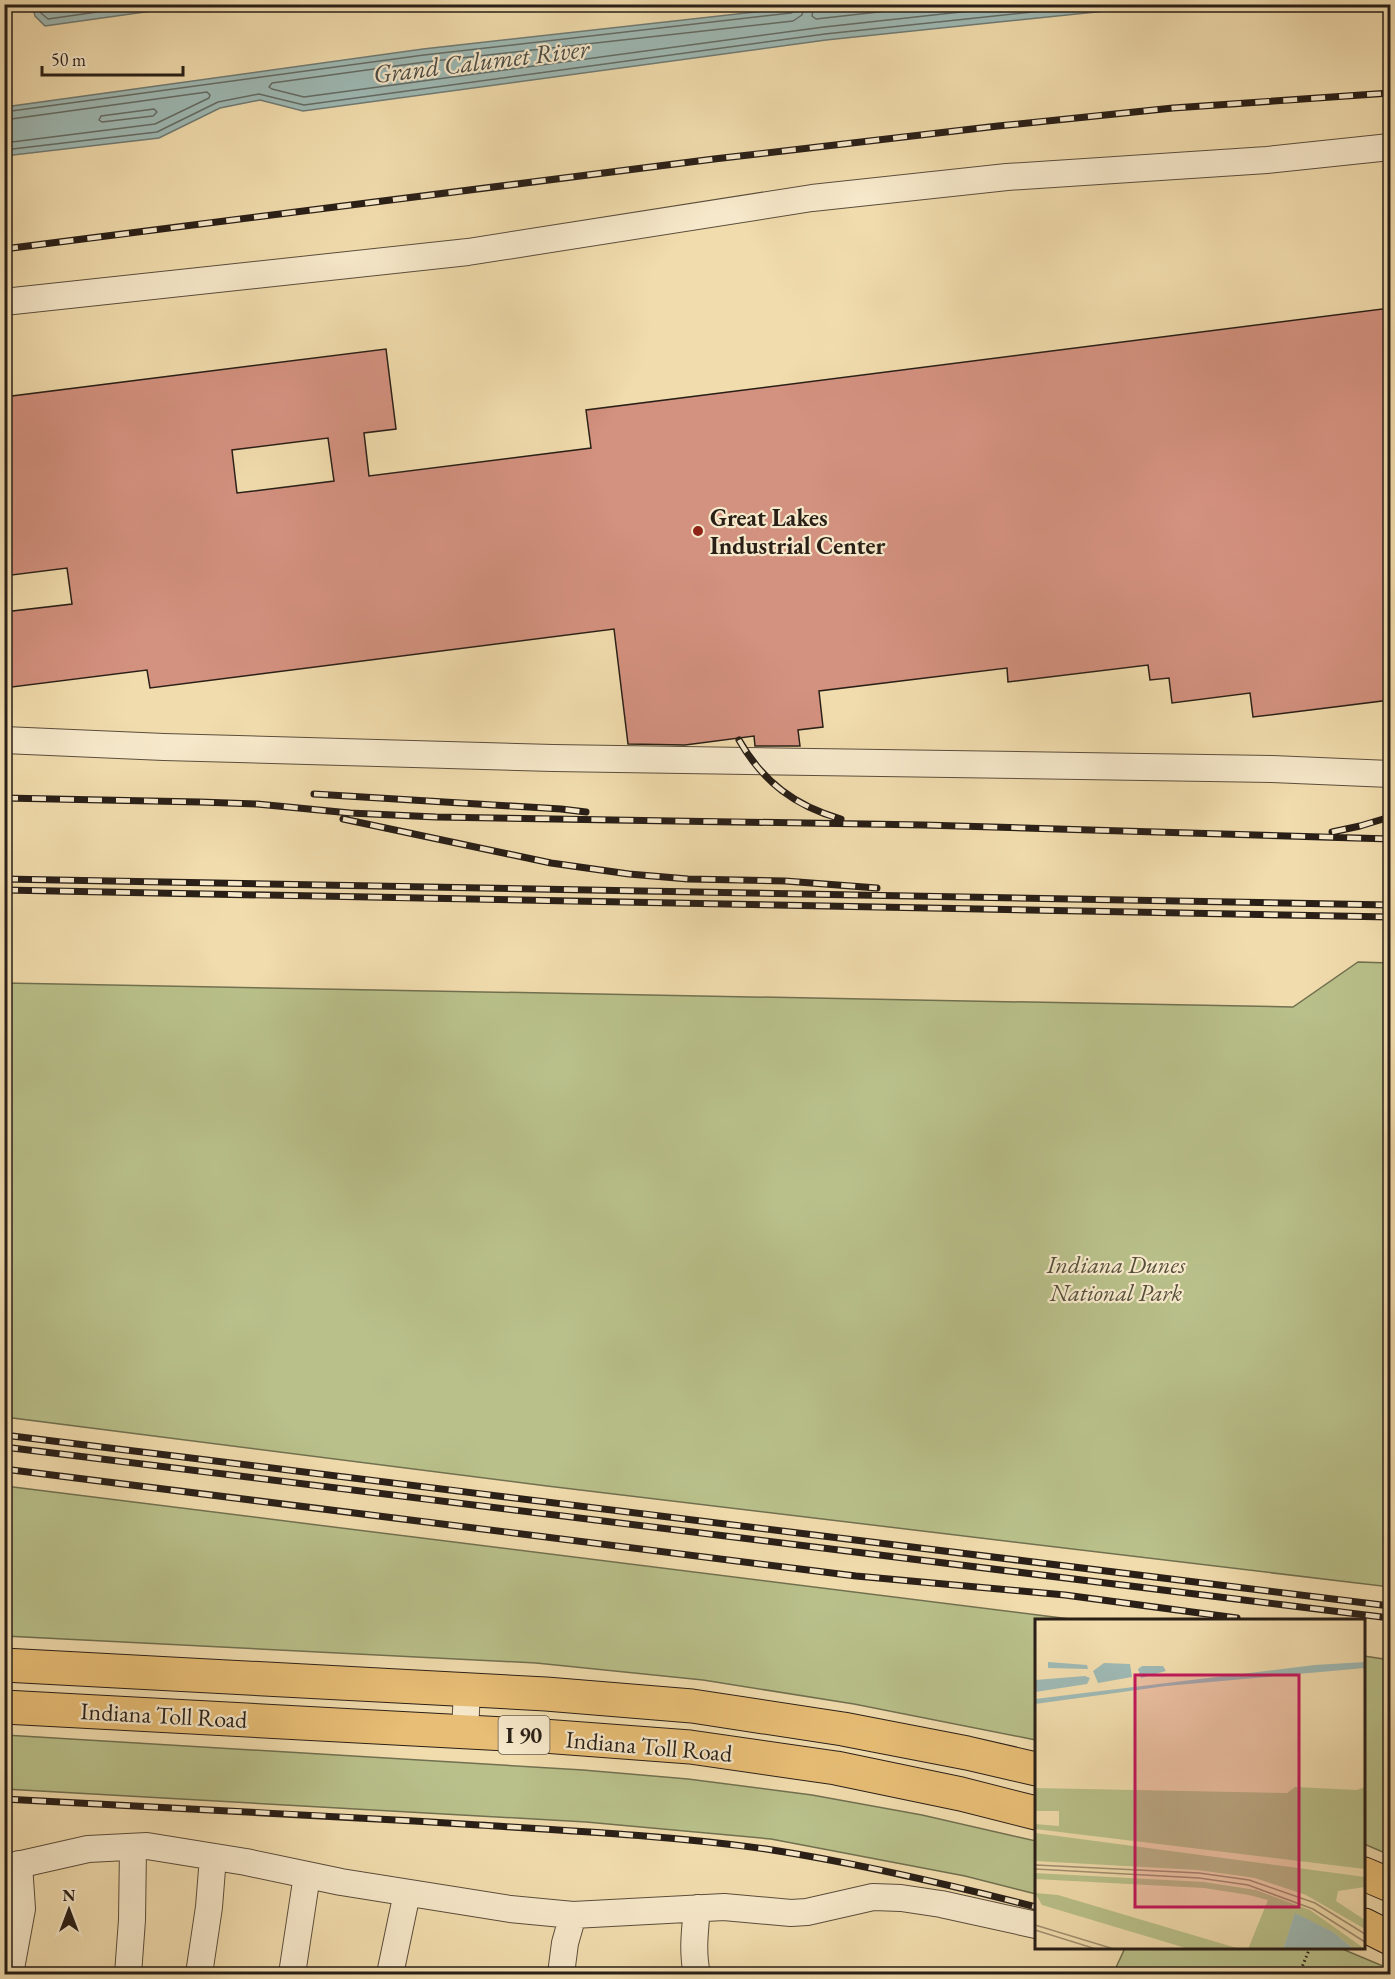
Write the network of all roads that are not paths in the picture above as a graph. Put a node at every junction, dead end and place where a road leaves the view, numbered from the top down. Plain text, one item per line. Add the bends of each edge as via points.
1 (1390, 147) edge
2 (4, 302) edge
3 (4, 740) edge
4 (1390, 774) edge
5 (4, 1665) edge
6 (467, 1690) junction
7 (4, 1707) edge
8 (465, 1732) junction
9 (1035, 1769) edge
10 (1035, 1813) edge
11 (133, 1846) junction
12 (213, 1857) junction
13 (12, 1866) edge
14 (1365, 1874) edge
15 (307, 1875) junction
16 (1390, 1885) edge
17 (407, 1893) junction
18 (698, 1908) junction
19 (573, 1915) junction
20 (1035, 1925) edge
21 (1365, 1926) edge
22 (1390, 1938) edge
23 (10, 1974) edge
24 (128, 1974) edge
25 (199, 1974) edge
26 (292, 1974) edge
27 (390, 1974) edge
28 (561, 1974) edge
29 (697, 1974) edge

1 - 2 lane via 1267,160 1007,177 812,198 468,252
3 - 4 lane via 553,758 1261,768
5 - 6 highway, Indiana Toll Road / I 90
6 - 8 lane
6 - 9 highway, Indiana Toll Road / I 90 via 692,1706 843,1729
7 - 8 highway, Indiana Toll Road / I 90
8 - 10 highway, Indiana Toll Road / I 90 via 713,1750 836,1768
11 - 12 lane
11 - 13 lane via 88,1849
11 - 24 lane
12 - 15 lane
12 - 25 lane
13 - 23 lane via 22,1909
14 - 16 highway
15 - 17 lane
15 - 26 lane
17 - 19 lane
17 - 27 lane
18 - 19 lane
18 - 20 lane via 799,1913 873,1898 902,1898
18 - 29 lane via 694,1939
19 - 28 lane
21 - 22 highway

